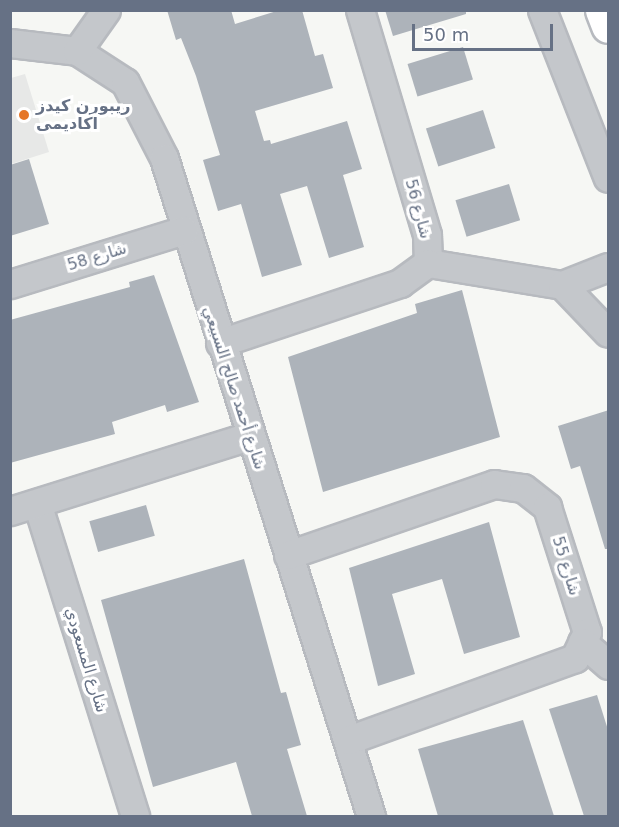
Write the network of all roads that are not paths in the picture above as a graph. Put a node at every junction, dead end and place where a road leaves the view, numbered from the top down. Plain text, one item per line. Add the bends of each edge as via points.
1 (106, 10) edge
2 (360, 10) edge
3 (542, 10) edge
4 (602, 10) edge
5 (609, 26) edge
6 (10, 43) edge
7 (77, 51) junction
8 (609, 178) edge
9 (184, 230) junction
10 (428, 263) junction
11 (609, 267) edge
12 (10, 284) edge
13 (562, 285) junction
14 (609, 333) edge
15 (220, 343) junction
16 (250, 436) junction
17 (37, 503) junction
18 (10, 511) edge
19 (288, 555) junction
20 (582, 642) junction
21 (609, 665) edge
22 (348, 740) junction
23 (135, 816) edge
24 (371, 816) edge

1 - 7 street
2 - 10 street, شارع 56 via 427,235
3 - 8 street
4 - 5 main road
6 - 7 street, شارع أحمد صالح السبيعي
7 - 9 street, شارع أحمد صالح السبيعي via 126,82 164,158
9 - 12 street, شارع 58
9 - 15 street, شارع أحمد صالح السبيعي
10 - 13 street
10 - 15 street, شارع 56 via 400,284
11 - 13 street
13 - 14 street
15 - 16 street, شارع أحمد صالح السبيعي
16 - 17 street
16 - 19 street, شارع أحمد صالح السبيعي
17 - 18 street
17 - 23 street, شارع المسعودي
19 - 20 street, شارع 55 via 494,484 523,488 547,507 587,632
19 - 22 street, شارع أحمد صالح السبيعي
20 - 21 street
20 - 22 street via 575,658 550,670
22 - 24 street, شارع أحمد صالح السبيعي

